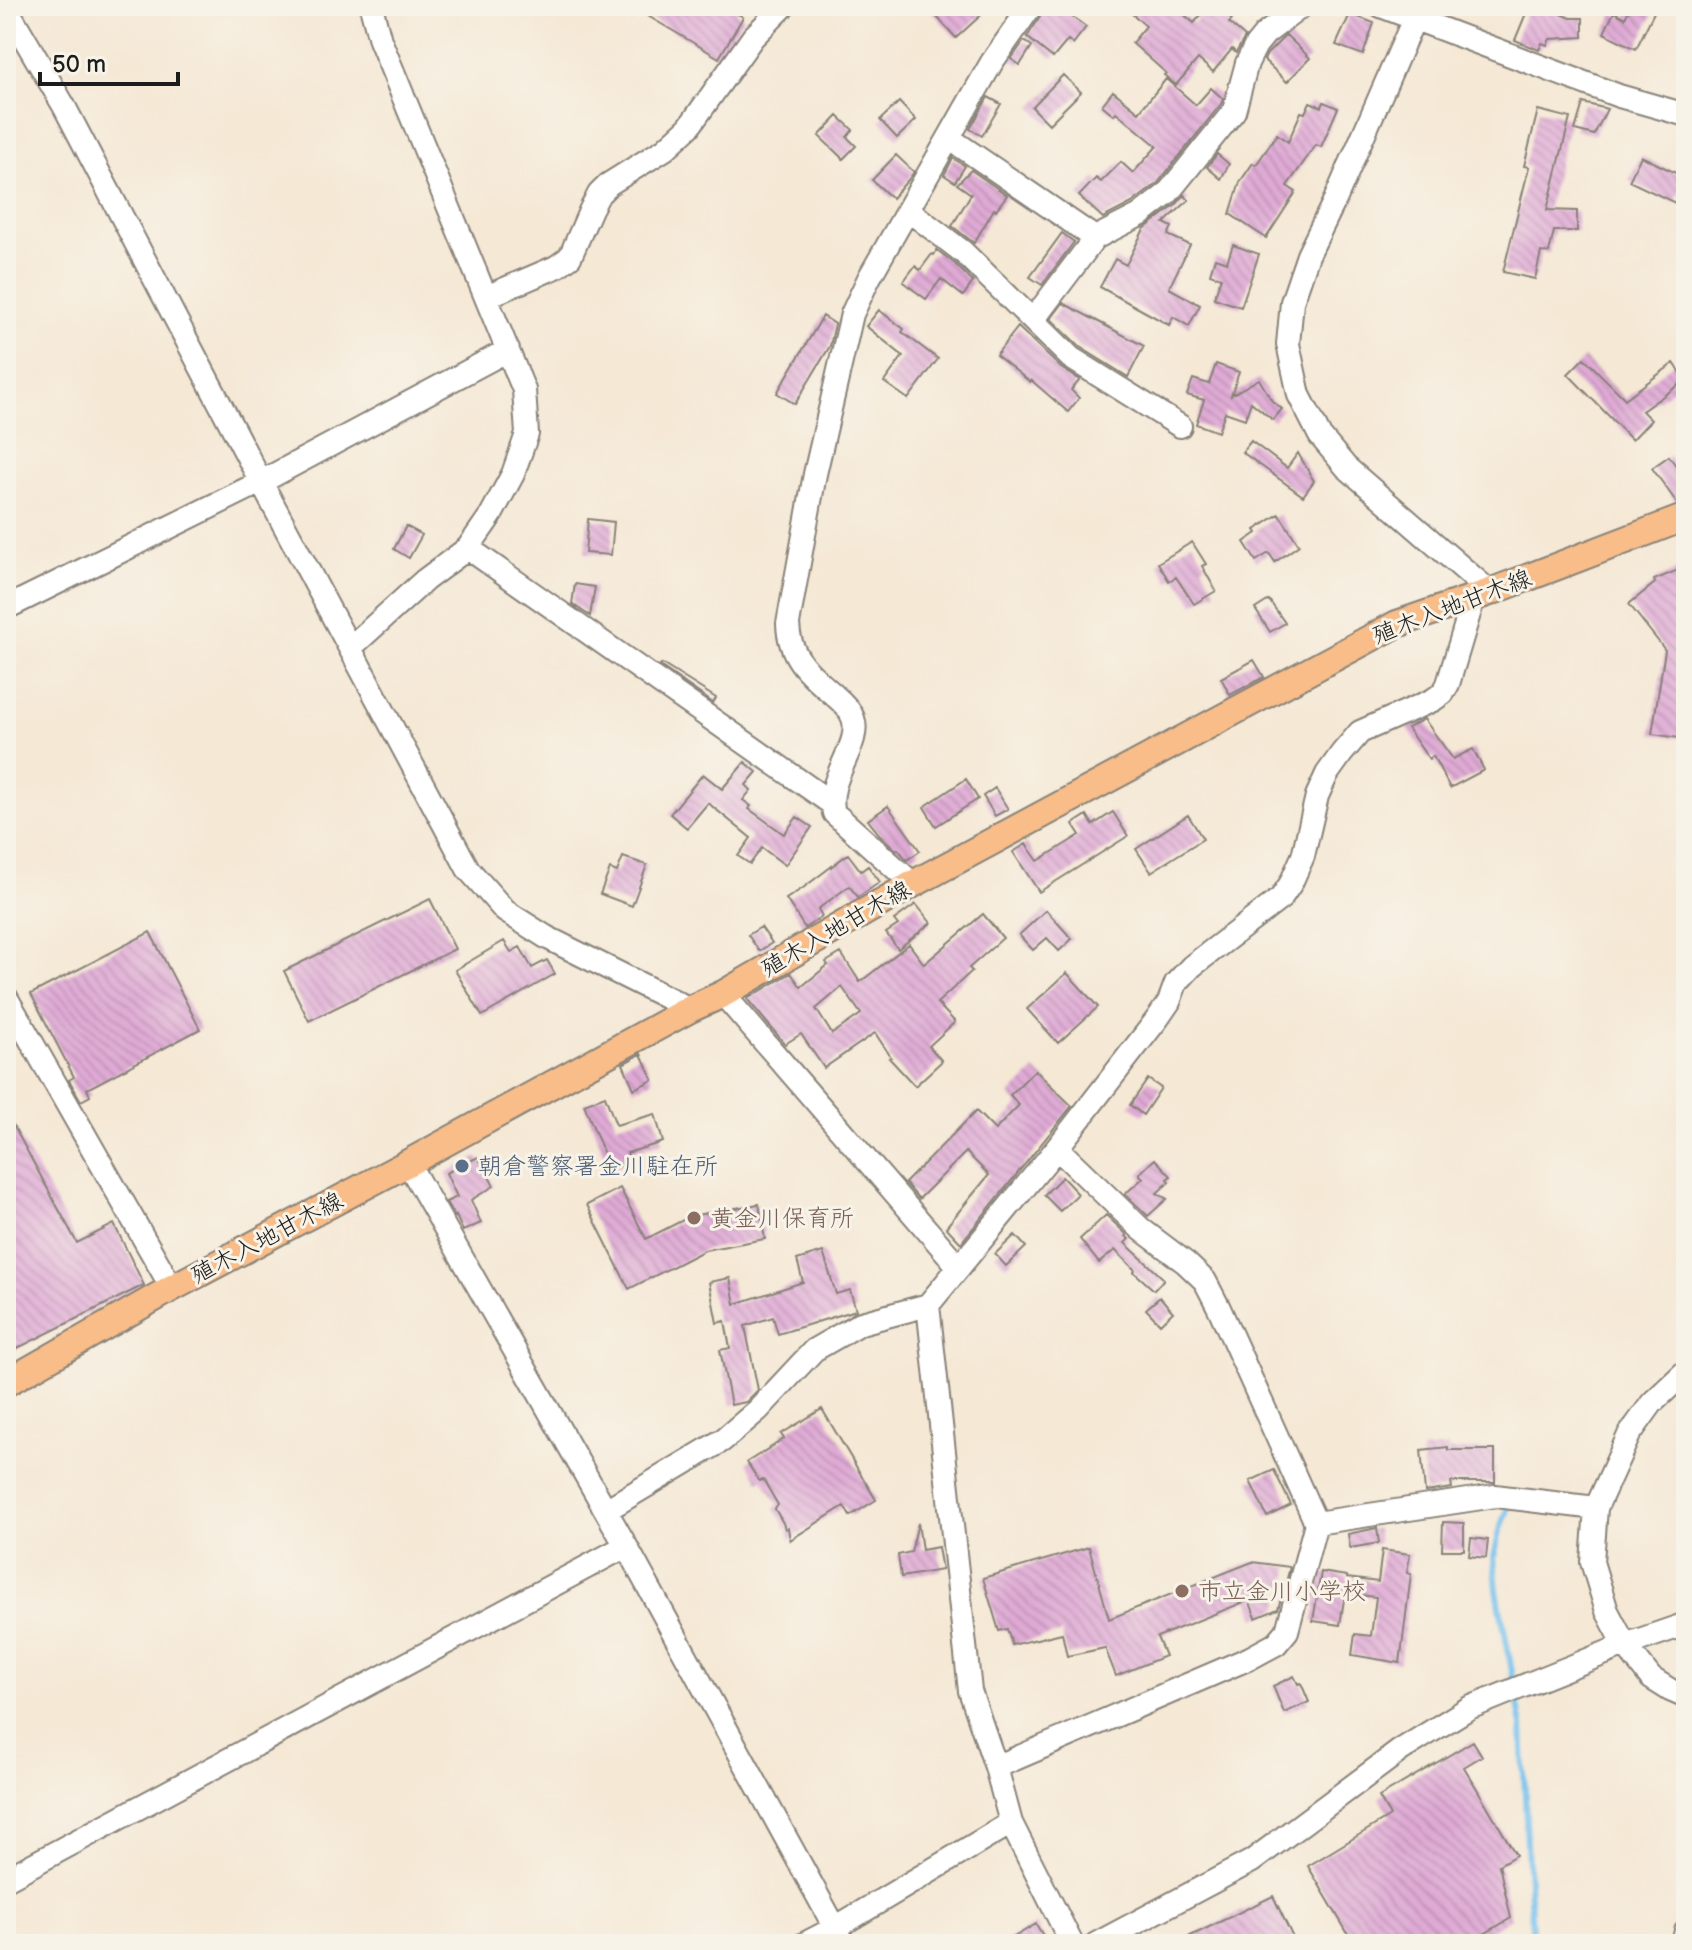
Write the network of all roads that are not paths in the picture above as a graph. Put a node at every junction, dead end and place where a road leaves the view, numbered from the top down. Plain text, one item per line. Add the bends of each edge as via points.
1 (371, 6) edge
2 (784, 6) edge
3 (1031, 6) edge
4 (1302, 6) edge
5 (1381, 6) edge
6 (6, 7) edge
7 (1414, 19) junction
8 (1686, 115) edge
9 (949, 138) junction
10 (908, 210) junction
11 (1095, 238) junction
12 (486, 297) junction
13 (1033, 320) junction
14 (508, 350) junction
15 (1180, 426) dead end
16 (261, 482) junction
17 (1686, 517) edge
18 (468, 548) junction
19 (1482, 594) junction
20 (6, 608) edge
21 (351, 647) junction
22 (831, 803) junction
23 (913, 884) junction
24 (723, 994) junction
25 (6, 997) edge
26 (690, 1009) junction
27 (1057, 1148) junction
28 (408, 1163) junction
29 (959, 1267) junction
30 (172, 1288) junction
31 (928, 1305) junction
32 (1686, 1371) edge
33 (6, 1383) edge
34 (1596, 1508) junction
35 (606, 1510) junction
36 (1316, 1523) junction
37 (626, 1546) junction
38 (1686, 1624) edge
39 (1625, 1645) junction
40 (1686, 1697) edge
41 (996, 1767) junction
42 (1011, 1823) junction
43 (6, 1879) edge
44 (1686, 1931) edge
45 (840, 1936) edge
46 (804, 1944) edge
47 (1072, 1944) edge
48 (1096, 1944) edge
49 (1683, 1944) edge

1 - 12 street via 380,40
2 - 12 street via 753,37 679,138 599,194 570,257
3 - 9 street
4 - 11 street via 1256,45 1234,111 1167,194
5 - 7 street
6 - 16 street via 64,106
7 - 8 street via 1619,96
7 - 19 street via 1308,255 1292,302 1288,344 1299,395 1320,436 1346,467
9 - 10 street
9 - 11 street
10 - 13 street via 963,252
10 - 22 street via 852,314 788,624 798,660 854,719 854,736
11 - 13 street
12 - 14 street
13 - 15 street via 1071,358
14 - 16 street
14 - 18 street via 524,390 527,434 513,474
16 - 20 street
16 - 21 street
17 - 19 main road, 殖木入地甘木線
18 - 21 street
18 - 22 street
19 - 23 main road, 殖木入地甘木線 via 1397,624
19 - 27 street via 1443,693 1360,732 1342,753 1317,796 1303,856 1281,898 1176,983 1158,1018
21 - 26 street via 468,869 505,911
22 - 23 street via 834,813
23 - 24 main road, 殖木入地甘木線
24 - 26 main road, 殖木入地甘木線
24 - 29 street
25 - 30 street
26 - 28 main road, 殖木入地甘木線
27 - 29 street
27 - 36 street via 1141,1229 1205,1281
28 - 30 main road, 殖木入地甘木線
28 - 35 street
29 - 31 street
30 - 33 main road, 殖木入地甘木線
31 - 35 street via 861,1323 814,1350 723,1440
31 - 41 street via 970,1691
32 - 34 street via 1652,1403 1629,1435
34 - 36 street via 1495,1496
34 - 39 street via 1592,1562 1607,1611
35 - 37 street
36 - 41 street via 1287,1631 1276,1644
37 - 43 street
37 - 45 street
38 - 39 street
39 - 40 street via 1651,1678
39 - 48 street via 1469,1708 1401,1750 1252,1861
41 - 42 street
42 - 45 street
42 - 47 street
44 - 49 street
45 - 46 street

